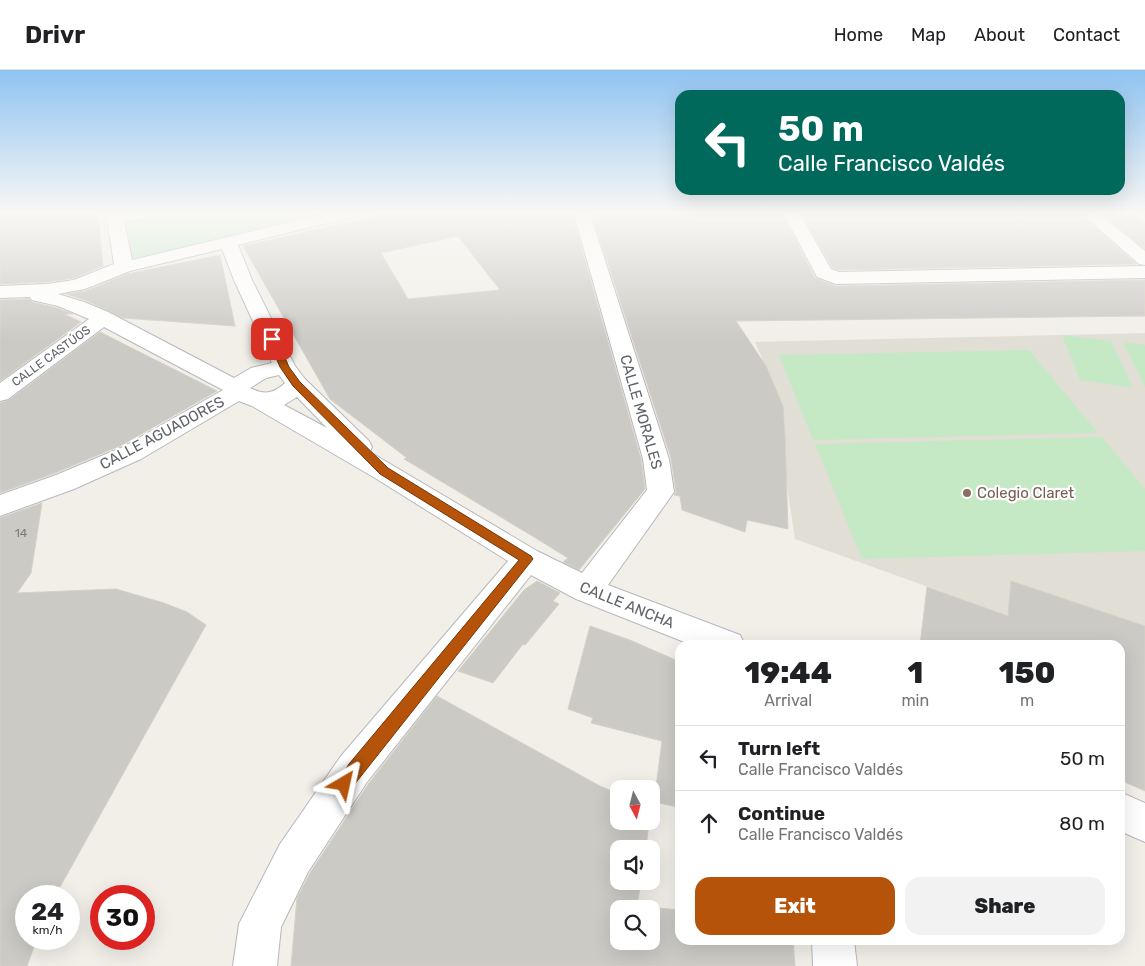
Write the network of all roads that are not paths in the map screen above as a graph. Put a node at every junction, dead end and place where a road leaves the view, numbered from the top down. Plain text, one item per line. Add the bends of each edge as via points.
1 (122, 256) edge
2 (171, 256) edge
3 (233, 256) edge
4 (595, 256) edge
5 (814, 256) edge
6 (1144, 262) edge
7 (124, 267) junction
8 (78, 285) junction
9 (0, 292) edge
10 (72, 304) junction
11 (103, 318) junction
12 (291, 376) junction
13 (0, 394) edge
14 (245, 394) junction
15 (384, 471) junction
16 (0, 506) edge
17 (527, 559) junction
18 (587, 590) junction
19 (717, 640) edge
20 (1125, 814) edge
21 (1145, 822) edge
22 (833, 945) edge
23 (255, 966) edge
24 (835, 966) edge

1 - 7 street
2 - 7 street
3 - 12 street
4 - 18 street, CALLE MORALES via 656,459 661,492
5 - 6 street via 824,274 836,278
7 - 8 street
8 - 9 street
8 - 10 street via 78,294
9 - 10 street via 52,298
10 - 11 street
11 - 13 street, CALLE CASTÚOS
11 - 14 street
12 - 14 street via 264,372
12 - 14 street via 289,394 274,400
12 - 15 street
14 - 15 street
14 - 16 street, CALLE AGUADORES via 132,453
15 - 17 street, CALLE ANCHA
17 - 18 street, CALLE ANCHA
17 - 23 street via 354,769 294,858 260,924
18 - 19 street, CALLE ANCHA
20 - 21 street
22 - 24 street

